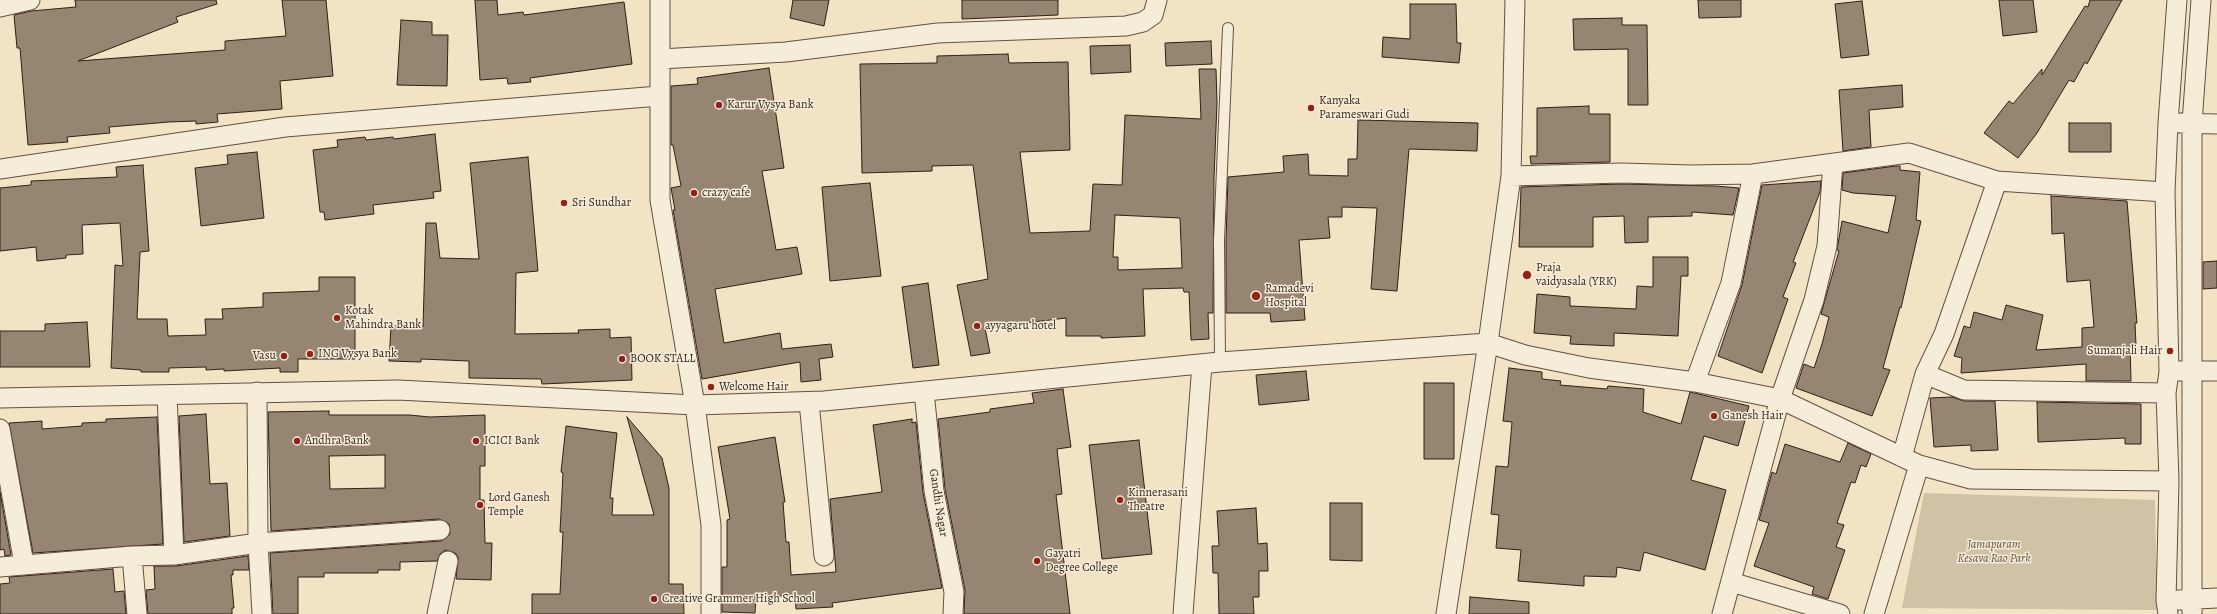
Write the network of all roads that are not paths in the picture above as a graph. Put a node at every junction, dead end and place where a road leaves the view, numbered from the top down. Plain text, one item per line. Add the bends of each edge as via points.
1 (30, 0) edge
2 (660, 0) edge
3 (1157, 0) edge
4 (1515, 0) edge
5 (2177, 0) edge
6 (2201, 0) edge
7 (0, 7) edge
8 (1228, 28) dead end
9 (660, 59) junction
10 (658, 96) junction
11 (2168, 123) junction
12 (2192, 124) junction
13 (2217, 124) edge
14 (1833, 163) junction
15 (0, 170) edge
16 (1754, 174) junction
17 (1511, 176) junction
18 (1997, 181) junction
19 (2165, 192) junction
20 (1488, 343) junction
21 (1211, 363) junction
22 (2191, 371) junction
23 (2217, 371) edge
24 (2169, 372) junction
25 (1925, 374) junction
26 (1695, 382) junction
27 (924, 391) junction
28 (257, 392) junction
29 (2166, 393) junction
30 (167, 395) junction
31 (0, 398) edge
32 (1780, 399) junction
33 (809, 402) junction
34 (695, 405) junction
35 (0, 429) edge
36 (1902, 457) junction
37 (1919, 466) junction
38 (2169, 481) junction
39 (440, 530) dead end
40 (258, 543) junction
41 (174, 555) junction
42 (132, 556) junction
43 (824, 556) dead end
44 (448, 561) dead end
45 (24, 564) junction
46 (0, 567) edge
47 (1731, 582) junction
48 (2217, 598) edge
49 (2167, 607) edge
50 (2191, 607) edge
51 (137, 614) edge
52 (262, 614) edge
53 (437, 614) edge
54 (710, 614) edge
55 (953, 614) edge
56 (1183, 614) edge
57 (1446, 614) edge
58 (1722, 614) edge
59 (1840, 614) edge
60 (1874, 614) edge

1 - 7 street
2 - 9 street
3 - 9 street via 1153,15 1143,22 1126,26 938,33 786,52
4 - 17 street
5 - 11 street
6 - 12 street
8 - 21 lane
9 - 10 street
10 - 15 street via 285,127
10 - 34 street via 660,200
11 - 12 street
11 - 19 street
12 - 13 street
12 - 22 street
14 - 16 street
14 - 18 street via 1909,153
14 - 32 street via 1825,253 1814,300
16 - 17 street via 1622,173
16 - 26 street via 1731,283
17 - 20 street
18 - 19 street
18 - 25 street via 1944,334
19 - 24 street
20 - 21 street
20 - 26 street via 1525,355 1589,368
20 - 57 street
21 - 27 street
21 - 56 street
22 - 23 street
22 - 24 street
22 - 50 street
24 - 29 street
25 - 29 street via 1964,390
25 - 36 street
26 - 32 street
27 - 33 street
27 - 55 street, Gandhi Nagar via 934,491 954,592
28 - 30 street
28 - 34 street via 398,390
28 - 40 street
29 - 38 street
30 - 31 street
30 - 41 street
32 - 36 street
32 - 47 street
33 - 34 street
33 - 43 street
34 - 54 street via 711,525
35 - 45 street
36 - 37 street
37 - 38 street via 1972,479
37 - 60 street
38 - 49 street
39 - 40 street
40 - 41 street
40 - 52 street
41 - 42 street
42 - 45 street
42 - 51 street
44 - 53 street
45 - 46 street
47 - 58 street
47 - 59 street
48 - 50 street
49 - 50 street

